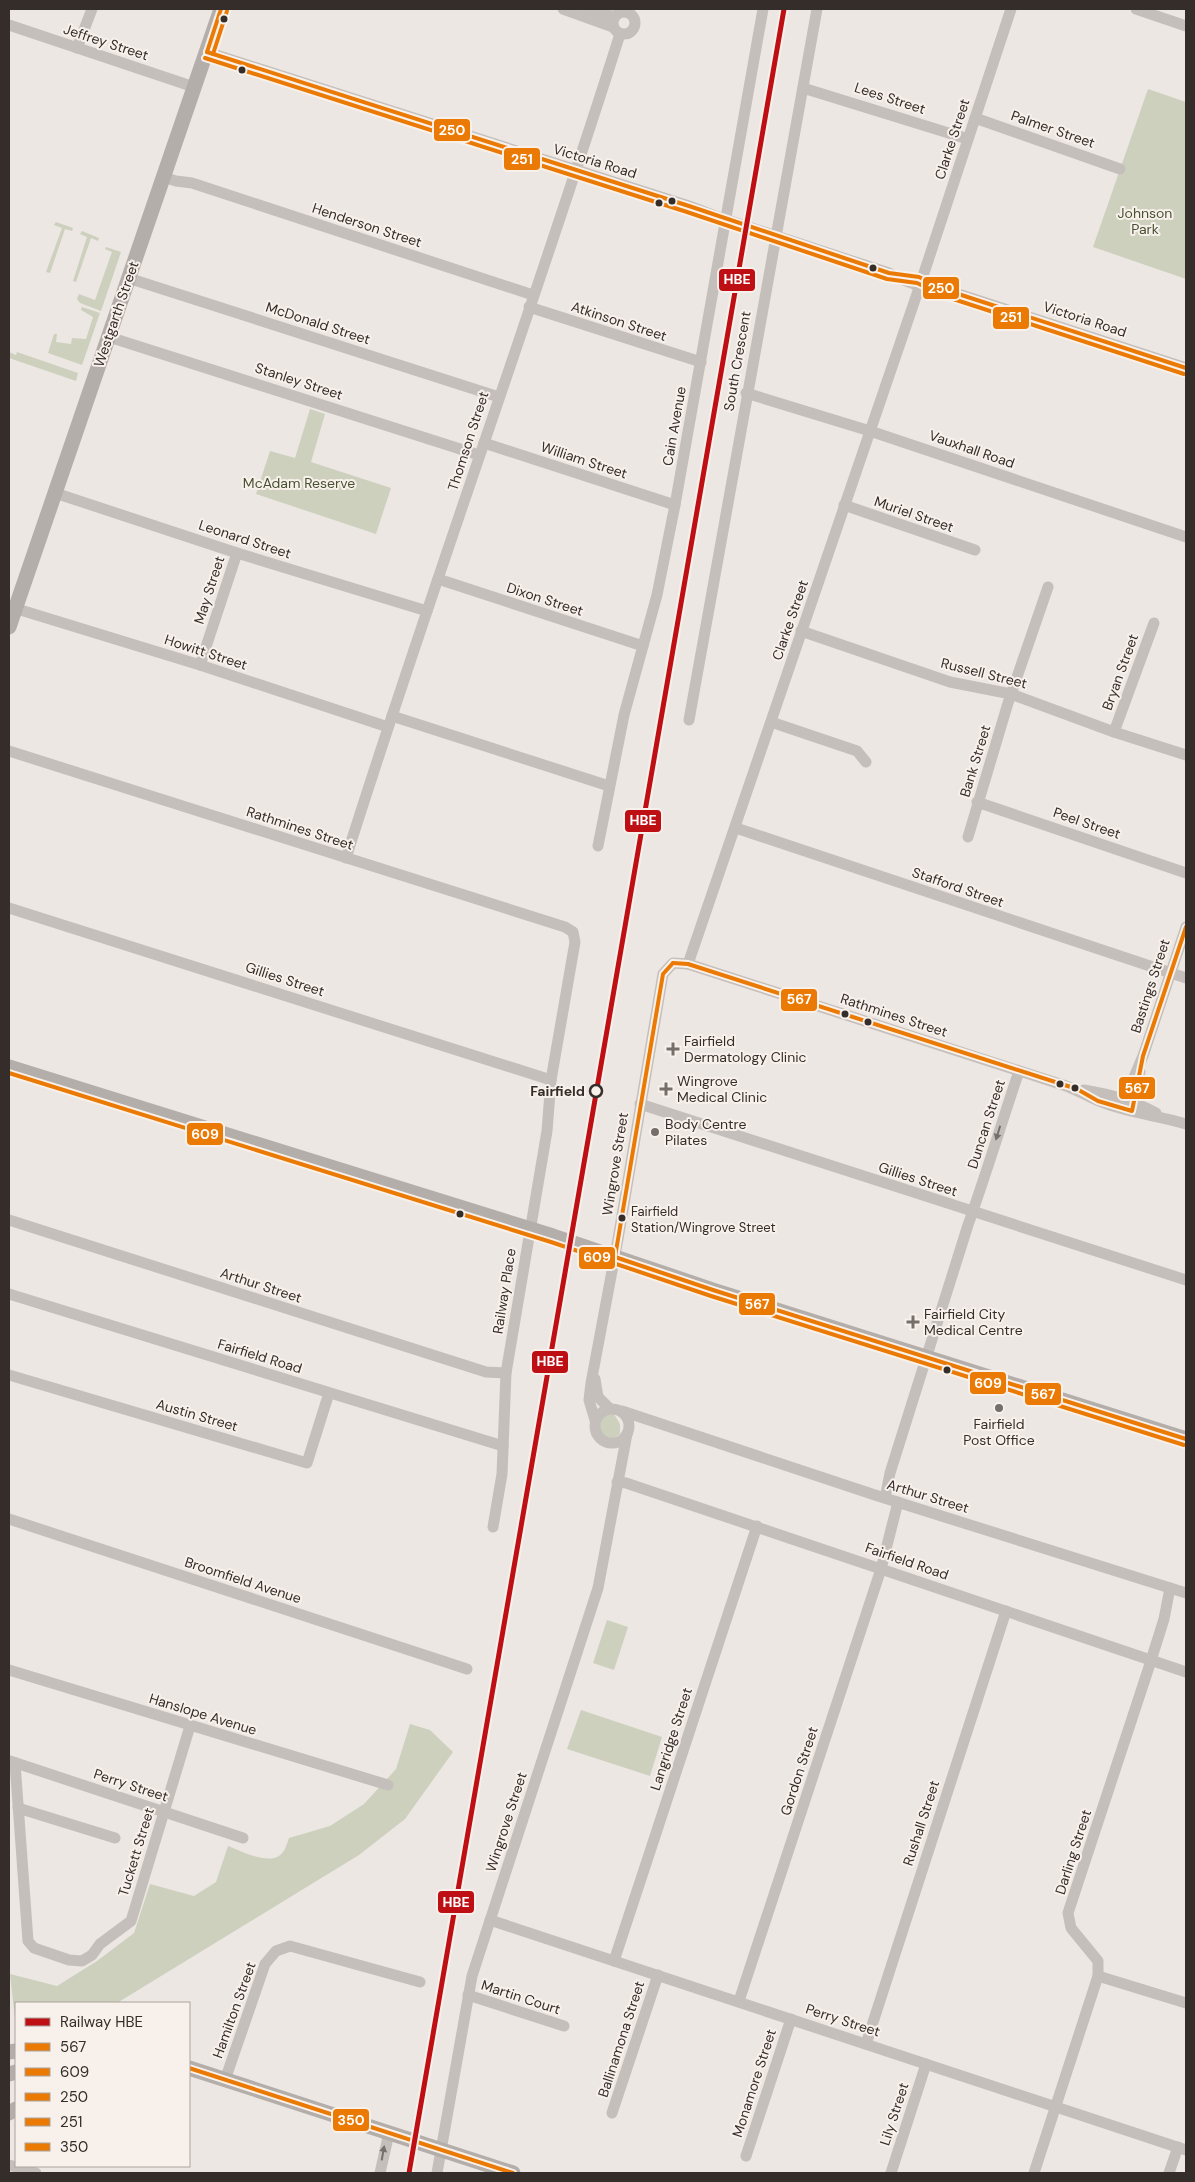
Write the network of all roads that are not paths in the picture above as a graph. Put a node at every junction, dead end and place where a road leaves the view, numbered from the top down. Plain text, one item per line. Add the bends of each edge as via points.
1 (92, 9) edge
2 (221, 9) edge
3 (563, 9) edge
4 (588, 9) edge
5 (763, 9) edge
6 (817, 9) edge
7 (1011, 9) edge
8 (1136, 9) edge
9 (628, 11) edge
10 (9, 25) edge
11 (616, 26) junction
12 (1186, 26) edge
13 (77, 48) junction
14 (207, 52) junction
15 (194, 87) junction
16 (803, 88) junction
17 (975, 118) junction
18 (968, 139) junction
19 (1120, 169) dead end
20 (577, 171) junction
21 (165, 173) junction
22 (725, 219) junction
23 (775, 236) junction
24 (128, 278) junction
25 (921, 282) junction
26 (533, 295) junction
27 (529, 307) junction
28 (108, 337) junction
29 (701, 362) junction
30 (1186, 368) edge
31 (746, 393) junction
32 (499, 397) junction
33 (870, 431) junction
34 (484, 443) junction
35 (480, 455) junction
36 (55, 493) junction
37 (675, 505) junction
38 (844, 505) junction
39 (1186, 537) edge
40 (975, 550) dead end
41 (237, 552) junction
42 (438, 580) junction
43 (1048, 587) dead end
44 (427, 611) junction
45 (11, 619) edge
46 (1154, 623) dead end
47 (802, 631) junction
48 (643, 646) junction
49 (200, 665) junction
50 (1011, 694) junction
51 (689, 720) dead end
52 (390, 721) junction
53 (771, 722) junction
54 (1114, 732) junction
55 (9, 751) edge
56 (1186, 755) edge
57 (866, 762) dead end
58 (609, 786) junction
59 (977, 802) junction
60 (736, 828) junction
61 (968, 837) dead end
62 (598, 846) dead end
63 (346, 858) junction
64 (1186, 873) edge
65 (9, 908) edge
66 (1186, 927) edge
67 (575, 942) joint
68 (673, 963) joint
69 (688, 964) junction
70 (1171, 970) junction
71 (1186, 972) edge
72 (1186, 978) edge
73 (9, 1067) edge
74 (1019, 1071) junction
75 (551, 1080) junction
76 (640, 1104) junction
77 (1128, 1106) junction
78 (1186, 1124) edge
79 (972, 1212) junction
80 (9, 1220) edge
81 (530, 1229) junction
82 (615, 1257) junction
83 (1186, 1280) edge
84 (9, 1294) edge
85 (926, 1357) junction
86 (594, 1372) junction
87 (506, 1373) junction
88 (9, 1375) edge
89 (329, 1393) junction
90 (609, 1408) junction
91 (622, 1412) junction
92 (595, 1420) junction
93 (661, 1425) junction
94 (628, 1431) junction
95 (1186, 1439) edge
96 (608, 1443) junction
97 (503, 1446) junction
98 (617, 1482) junction
99 (882, 1497) junction
100 (902, 1503) junction
101 (9, 1519) edge
102 (757, 1526) junction
103 (493, 1527) dead end
104 (881, 1568) junction
105 (1178, 1591) edge
106 (1006, 1611) junction
107 (1152, 1659) junction
108 (467, 1669) dead end
109 (9, 1670) edge
110 (1186, 1672) edge
111 (190, 1726) junction
112 (12, 1762) edge
113 (388, 1785) dead end
114 (18, 1808) junction
115 (164, 1812) junction
116 (115, 1838) dead end
117 (243, 1838) dead end
118 (490, 1920) junction
119 (614, 1961) junction
120 (658, 1975) junction
121 (1098, 1976) junction
122 (420, 1982) dead end
123 (468, 1995) junction
124 (739, 2001) junction
125 (1186, 2003) edge
126 (791, 2019) junction
127 (564, 2026) dead end
128 (866, 2044) junction
129 (926, 2064) junction
130 (190, 2068) edge
131 (226, 2080) junction
132 (1056, 2108) junction
133 (612, 2113) dead end
134 (390, 2133) junction
135 (434, 2147) junction
136 (1182, 2148) edge
137 (746, 2156) dead end
138 (16, 2167) edge
139 (36, 2173) edge
140 (380, 2173) edge
141 (437, 2173) edge
142 (513, 2173) edge
143 (891, 2173) edge
144 (1034, 2173) edge
145 (1169, 2173) edge

1 - 13 street
2 - 14 main road, Westgarth Street
3 - 11 street
4 - 11 street
5 - 22 street, Cain Avenue
6 - 16 street, South Crescent
7 - 17 street, Clarke Street
8 - 12 street
9 - 11 street via 620,12
9 - 11 street via 635,26 628,34
10 - 13 street, Jeffrey Street
11 - 20 street, Thomson Street
13 - 15 street, Jeffrey Street
14 - 15 main road, Westgarth Street
14 - 20 street, Victoria Road
15 - 21 main road, Westgarth Street
16 - 18 street, Lees Street
16 - 23 street, South Crescent
17 - 18 street, Clarke Street
17 - 19 street, Palmer Street
18 - 25 street, Clarke Street
20 - 22 street, Victoria Road
20 - 26 street, Thomson Street
21 - 24 main road, Westgarth Street
21 - 26 street, Henderson Street
22 - 23 street, Victoria Road
22 - 29 street, Cain Avenue
23 - 25 street, Victoria Road via 889,273 900,272
23 - 31 street, South Crescent
24 - 28 main road, Westgarth Street
24 - 32 street, McDonald Street
25 - 30 street, Victoria Road via 937,284 946,290
25 - 33 street, Clarke Street
26 - 27 street, Thomson Street
27 - 29 street, Atkinson Street
27 - 32 street, Thomson Street
28 - 35 street, Stanley Street
28 - 36 main road, Westgarth Street
29 - 37 street, Cain Avenue
31 - 33 street, Vauxhall Road
31 - 51 street, South Crescent
32 - 34 street, Thomson Street
33 - 38 street, Clarke Street
33 - 39 street, Vauxhall Road
34 - 35 street, Thomson Street
34 - 37 street, William Street
35 - 42 street, Thomson Street
36 - 41 street, Leonard Street
36 - 45 main road, Westgarth Street
37 - 48 street, Cain Avenue
38 - 40 street, Muriel Street
38 - 47 street, Clarke Street
41 - 44 street, Leonard Street
41 - 49 street, May Street
42 - 44 street, Thomson Street
42 - 48 street, Dixon Street
43 - 50 street, Bank Street
44 - 52 street, Thomson Street
45 - 49 street, Howitt Street
46 - 54 street, Bryan Street
47 - 50 street, Russell Street via 950,682
47 - 53 street, Clarke Street
48 - 58 street, Cain Avenue
49 - 52 street, Howitt Street
50 - 54 street, Russell Street
50 - 59 street, Bank Street
52 - 58 street, Howitt Street
52 - 63 street, Thomson Street
53 - 57 street via 857,751
53 - 60 street, Clarke Street
54 - 56 street, Russell Street
55 - 63 street, Rathmines Street
58 - 62 street, Cain Avenue
59 - 61 street, Bank Street
59 - 64 street, Peel Street
60 - 69 street, Clarke Street
60 - 70 street, Stafford Street
63 - 67 street, Rathmines Street via 565,927 573,932
65 - 75 street, Gillies Street
66 - 70 street, Bastings Street
67 - 75 street, Railway Place
68 - 69 street, Rathmines Street
68 - 76 street, Wingrove Street via 663,974
69 - 74 street, Rathmines Street
70 - 71 street
70 - 72 street
70 - 77 street, Bastings Street
73 - 81 main road
74 - 77 street, Rathmines Street via 1077,1089 1098,1101
74 -> 79 street, Duncan Street
75 - 81 street, Railway Place via 547,1131
76 - 79 street, Gillies Street
76 - 82 street, Wingrove Street
77 - 78 street, Rathmines Street
79 - 83 street, Gillies Street
79 - 85 street, Duncan Street
80 - 87 street, Arthur Street via 477,1369
81 - 82 main road
81 - 87 street, Railway Place
82 - 85 main road
82 - 86 street, Wingrove Street
84 - 89 street, Fairfield Road
85 - 95 main road
85 - 99 street, Duncan Street
86 - 90 street, Wingrove Street via 598,1397
86 - 92 street, Wingrove Street via 589,1393
87 - 97 street, Railway Place
88 - 89 street, Austin Street via 307,1463
89 - 97 street, Fairfield Road
90 - 91 street
90 - 92 street
91 - 93 street, Arthur Street
91 - 94 street via 629,1422
92 - 96 street via 595,1431
93 - 94 street, Arthur Street via 636,1425
93 - 99 street, Arthur Street
94 - 96 street via 619,1441
94 - 98 street, Wingrove Street
96 - 98 street, Wingrove Street via 615,1454
97 - 103 street, Railway Place
98 - 102 street, Fairfield Road
98 - 118 street, Wingrove Street via 598,1588
99 - 100 street, Arthur Street
100 - 104 street, Gordon Street
100 - 105 street, Arthur Street
101 - 108 street, Broomfield Avenue
102 - 104 street, Fairfield Road
102 - 119 street, Langridge Street
104 - 106 street, Fairfield Road
104 - 124 street, Gordon Street
105 - 107 street, Darling Street via 1164,1620
106 - 107 street, Fairfield Road
106 - 128 street, Rushall Street
107 - 110 street, Fairfield Road
107 - 121 street, Darling Street via 1068,1912 1071,1928 1098,1962
109 - 111 street, Hanslope Avenue
111 - 113 street, Hanslope Avenue
111 - 115 street, Tuckett Street
112 - 114 street
112 - 115 street, Perry Street
114 - 115 street, Tuckett Street via 26,1935 34,1948 76,1962 92,1955 100,1944 131,1920
114 - 116 street
115 - 117 street, Perry Street
118 - 119 street, Perry Street
118 - 123 street, Wingrove Street
119 - 120 street, Perry Street
120 - 124 street, Perry Street
120 - 133 street, Ballinamona Street
121 - 125 street
121 - 132 street
122 - 131 street, Hamilton Street via 290,1946 276,1951 265,1964
123 - 127 street, Martin Court
123 - 135 street, Wingrove Street
124 - 126 street, Perry Street
126 - 128 street, Perry Street
126 - 137 street, Monamore Street
128 - 129 street, Perry Street
129 - 132 street, Perry Street
129 - 143 street, Lily Street
130 - 131 main road
131 - 134 main road
132 - 136 street, Perry Street
132 - 144 street
134 - 135 main road
140 -> 134 street
135 - 141 street, Wingrove Street
135 - 142 main road
136 - 145 street
138 - 139 street

